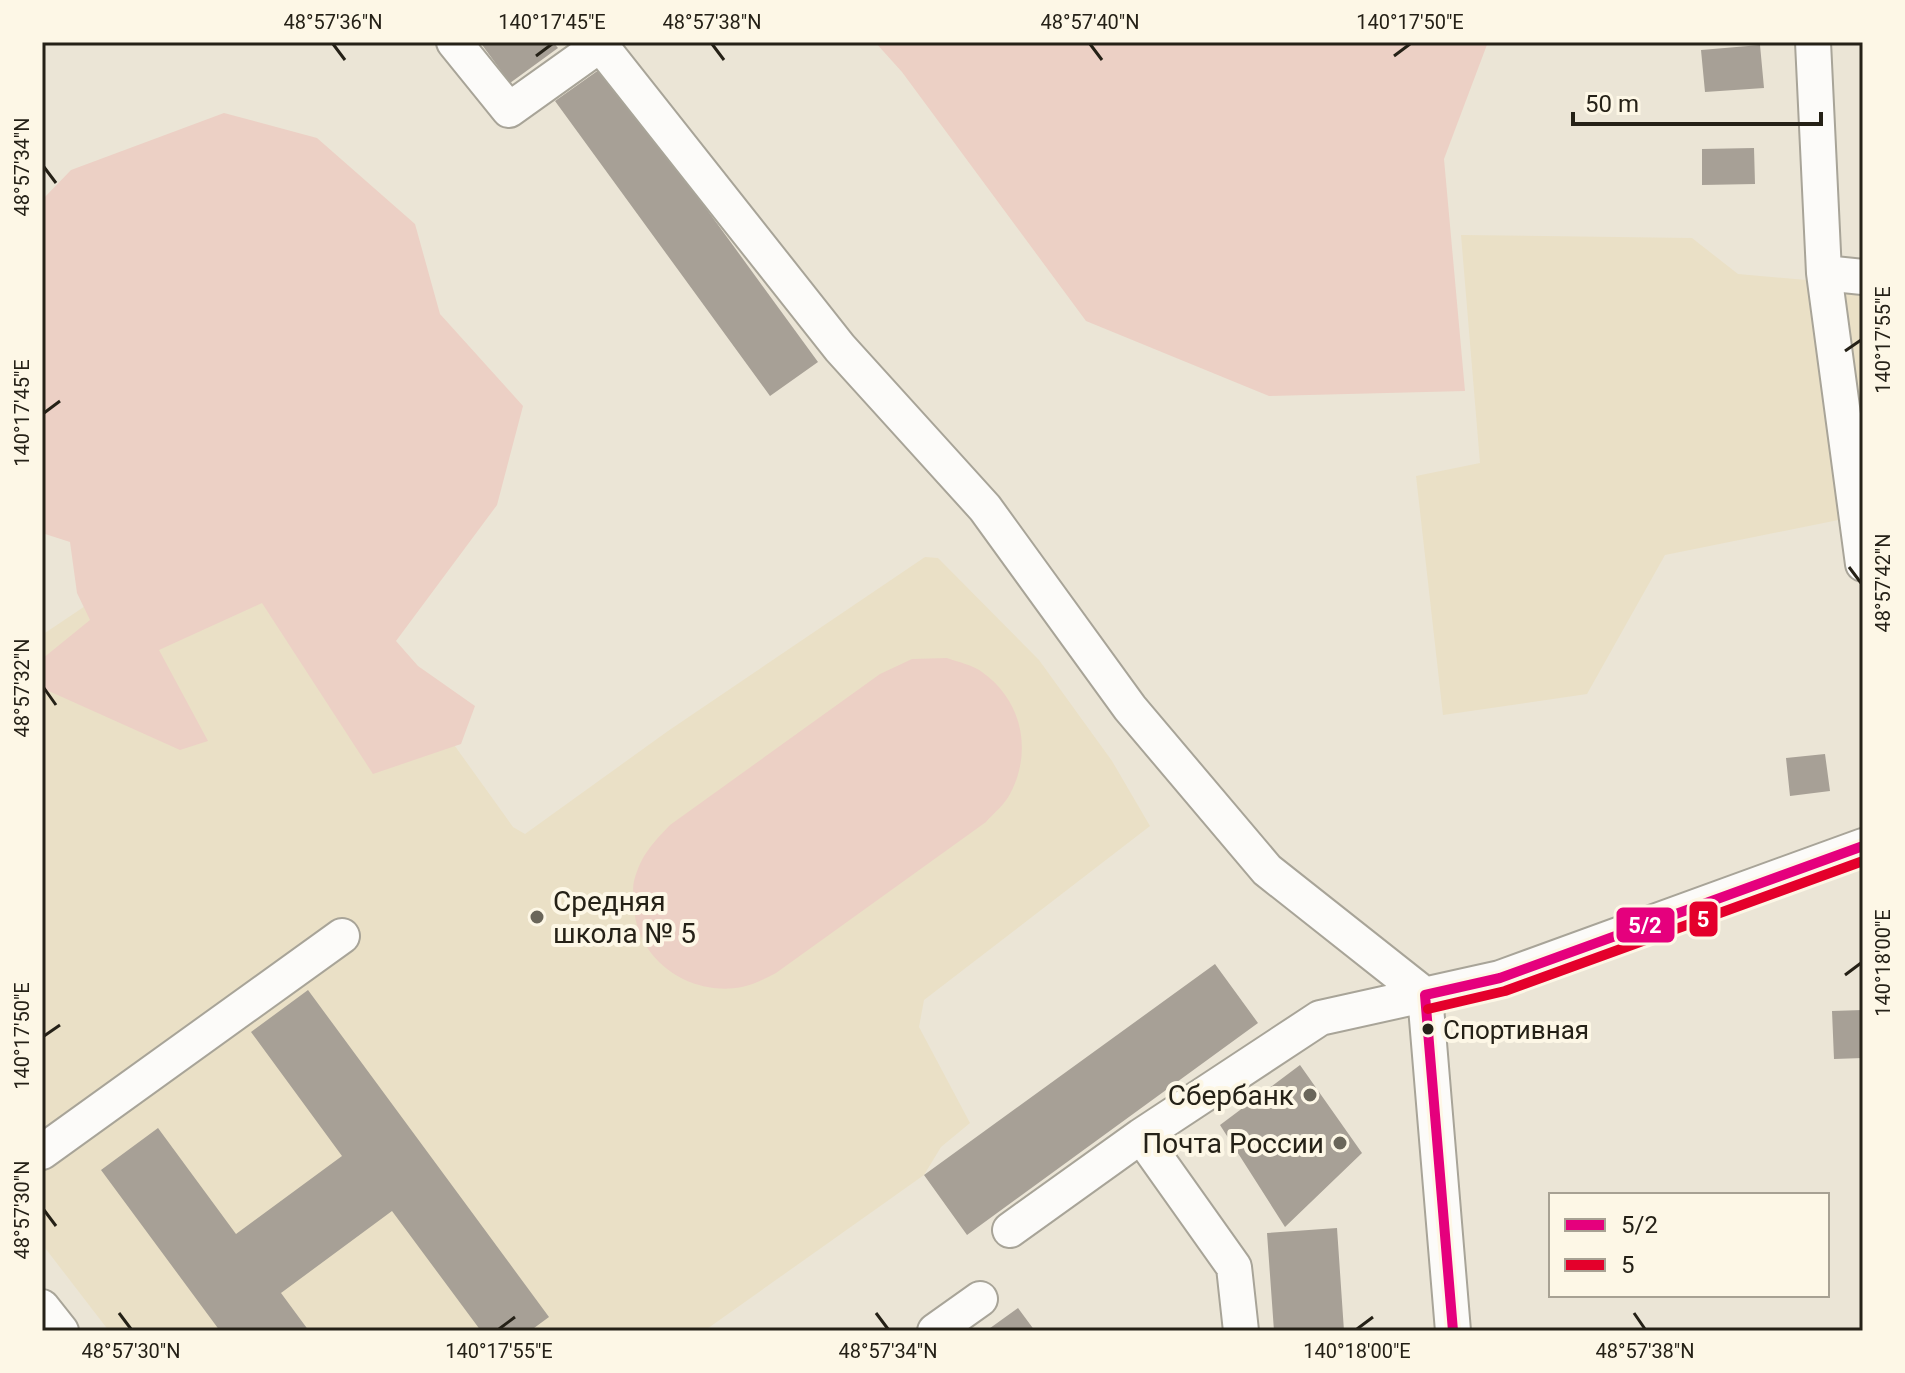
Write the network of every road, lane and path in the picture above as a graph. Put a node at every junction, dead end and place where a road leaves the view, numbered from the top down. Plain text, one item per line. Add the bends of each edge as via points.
1 (454, 42) edge
2 (1813, 42) edge
3 (599, 44) edge
4 (1824, 273) junction
5 (1863, 277) edge
6 (1863, 564) edge
7 (1863, 846) edge
8 (342, 936) dead end
9 (1425, 995) junction
10 (1141, 1136) junction
11 (42, 1152) edge
12 (1010, 1230) dead end
13 (980, 1299) dead end
14 (42, 1307) edge
15 (61, 1331) edge
16 (935, 1331) edge
17 (1241, 1331) edge
18 (1453, 1331) edge

1 - 3 street via 509,110
2 - 4 street
3 - 9 street via 840,348 985,508 1130,708 1267,870
4 - 5 street
4 - 6 street
7 - 9 street via 1500,978
8 - 11 street
9 - 10 street via 1320,1018
9 - 18 street
10 - 12 street
10 - 17 street via 1234,1267
13 - 16 street
14 - 15 street

